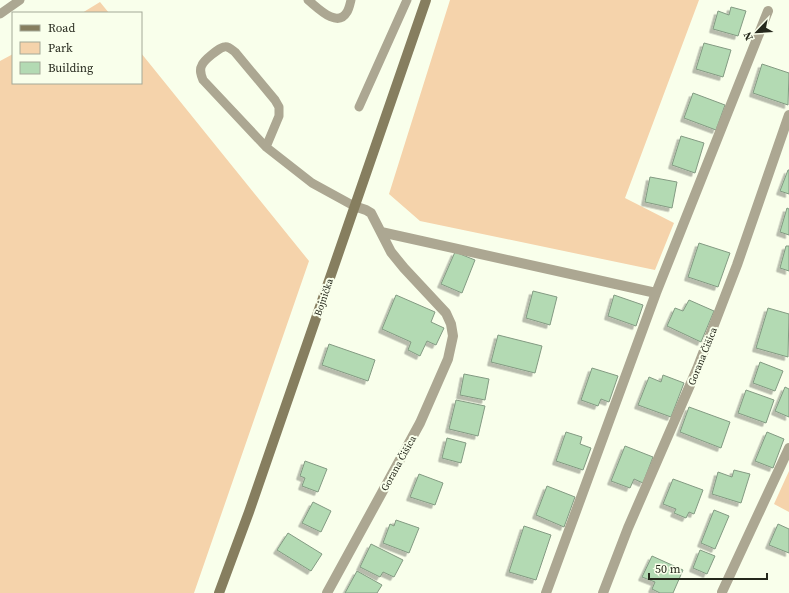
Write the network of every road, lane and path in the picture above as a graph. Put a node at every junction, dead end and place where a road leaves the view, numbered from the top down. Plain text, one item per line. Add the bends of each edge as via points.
1 (20, 0) edge
2 (308, 0) edge
3 (351, 0) edge
4 (407, 0) edge
5 (426, 0) edge
6 (768, 11) dead end
7 (0, 14) edge
8 (359, 107) dead end
9 (789, 115) edge
10 (266, 147) junction
11 (354, 206) junction
12 (381, 232) junction
13 (656, 293) junction
14 (789, 448) edge
15 (722, 592) edge
16 (220, 593) edge
17 (327, 593) edge
18 (546, 593) edge
19 (603, 593) edge

1 - 7 lane
2 - 3 lane via 332,18 338,19 348,12
4 - 8 lane
5 - 11 main road, Bojnička
6 - 13 street
9 - 19 street, Gorana Čišica via 737,265 697,369 628,528
10 - 10 lane via 203,80 200,72 202,65 222,47 229,47 235,52 275,100 279,116
10 - 11 lane via 312,183
11 - 12 street, Gorana Čišica via 370,213
11 - 16 main road, Bojnička
12 - 13 street
12 - 17 street, Gorana Čišica via 391,252 446,313 453,336 448,359 420,423
13 - 18 street
14 - 15 street

